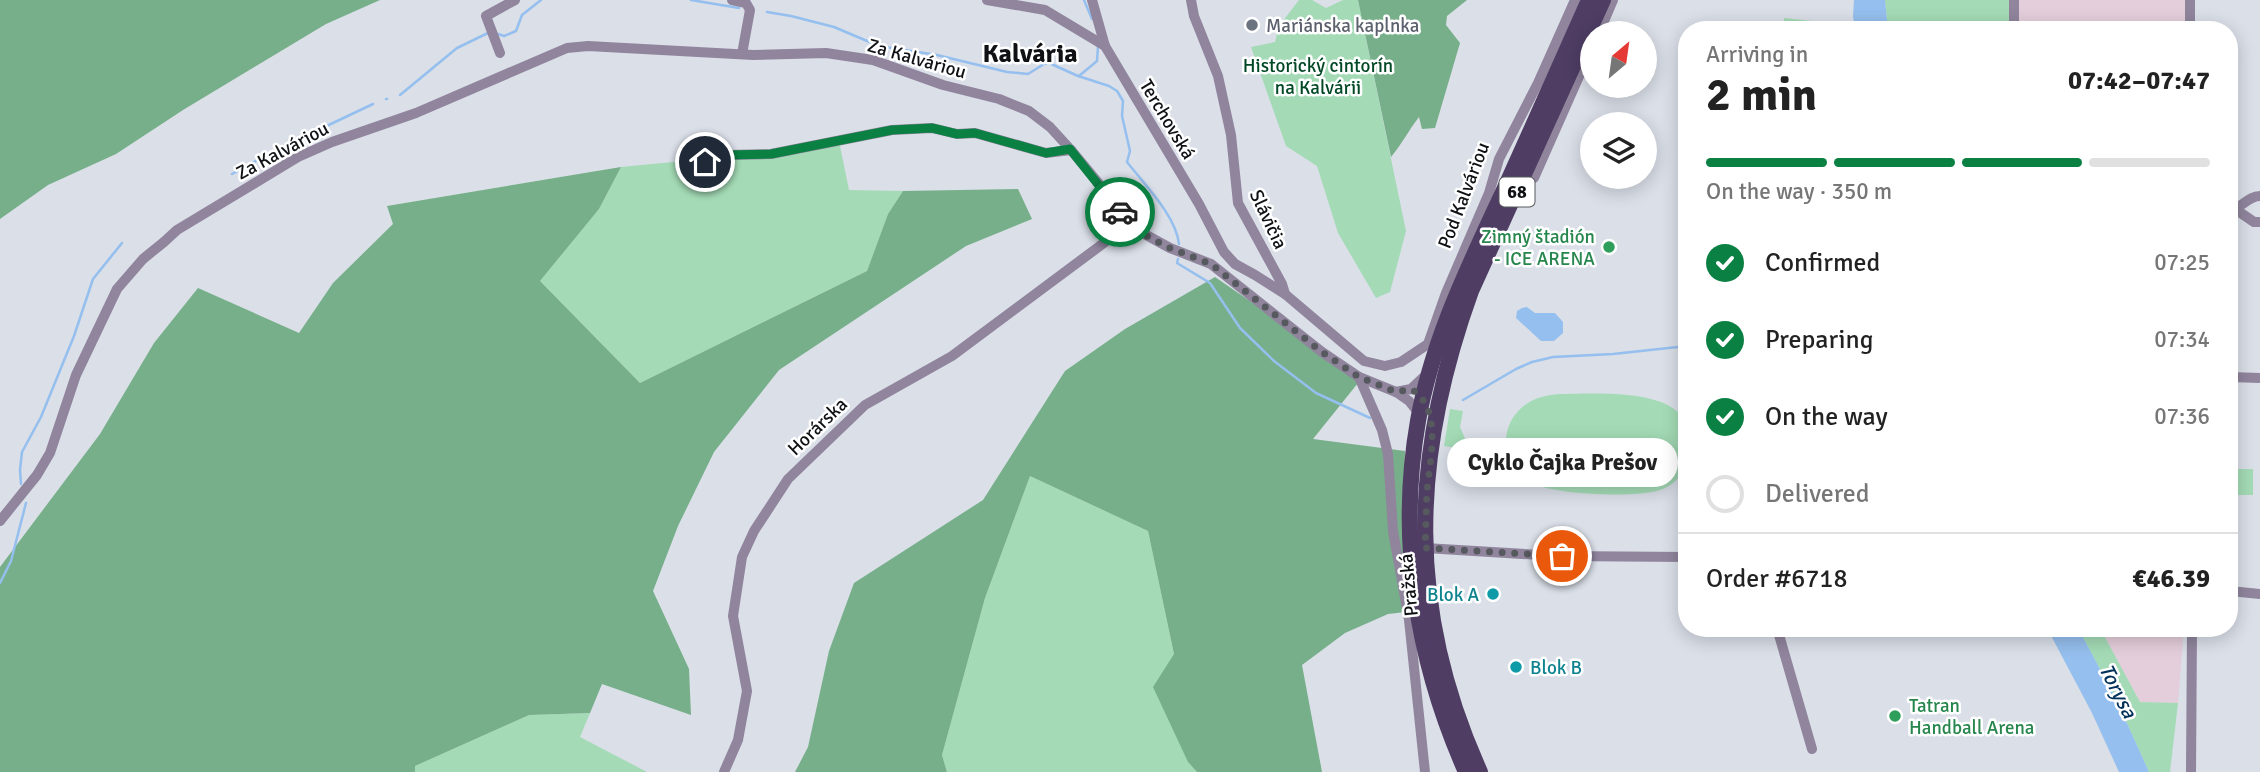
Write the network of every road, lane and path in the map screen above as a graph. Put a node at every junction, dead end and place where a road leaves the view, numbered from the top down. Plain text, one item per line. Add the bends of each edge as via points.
1 (515, 0) edge
2 (732, 0) edge
3 (986, 0) edge
4 (1092, 0) edge
5 (1191, 0) edge
6 (1575, 0) edge
7 (1589, 0) edge
8 (1602, 0) edge
9 (1613, 0) edge
10 (2014, 0) edge
11 (2190, 0) edge
12 (1042, 5) edge
13 (1604, 21) edge
14 (2014, 21) edge
15 (2190, 21) edge
16 (1099, 43) junction
17 (500, 53) dead end
18 (742, 54) junction
19 (1580, 74) edge
20 (1070, 149) junction
21 (684, 169) dead end
22 (1534, 178) dead end
23 (2260, 196) edge
24 (2238, 205) edge
25 (1117, 212) dead end
26 (2238, 213) edge
27 (2260, 222) edge
28 (1128, 225) junction
29 (1112, 237) junction
30 (1224, 252) junction
31 (1211, 264) junction
32 (1285, 294) junction
33 (1364, 361) junction
34 (1359, 377) junction
35 (2238, 377) edge
36 (2257, 377) edge
37 (1442, 387) junction
38 (1392, 390) junction
39 (1414, 397) junction
40 (1369, 399) junction
41 (1432, 439) junction
42 (0, 521) edge
43 (1425, 548) junction
44 (1678, 556) edge
45 (2238, 593) edge
46 (2260, 594) edge
47 (1780, 637) edge
48 (2192, 637) edge
49 (1812, 749) dead end
50 (1462, 769) edge
51 (724, 772) edge
52 (1425, 772) edge
53 (1480, 772) edge
54 (2192, 772) edge

1 - 17 street via 486,16
2 - 18 street via 746,3 750,10
3 - 12 street
4 - 16 street, Terchovská
5 - 32 street, Slávičia via 1218,76 1231,135 1238,204
6 - 33 street, Pod Kalváriou via 1499,159 1428,344 1401,362 1385,366
7 - 39 main road, Pod Kalváriou / 68 via 1459,287 1430,370
8 - 37 main road, 68 via 1471,291
9 - 13 street
10 - 14 street
11 - 15 street
12 - 16 street
16 - 30 street, Terchovská
18 - 20 street, Za Kalváriou via 826,53 873,60 1029,111
18 - 42 street, Za Kalváriou via 567,48 416,113 298,157 177,230 142,259 117,289 76,375 50,453
19 - 22 street
20 - 21 street via 1046,153 975,133 892,130 771,154 726,155
20 - 28 street, Za Kalváriou
23 - 24 street
25 - 29 street
26 - 27 street
28 - 29 street, Horárska
28 - 31 street, Za Kalváriou
29 - 51 street, Horárska via 951,356 865,405 788,479 742,557 733,616 747,691 738,740
30 - 31 street
30 - 32 street, Terchovská via 1235,264
31 - 34 street, Za Kalváriou
32 - 33 street, Slávičia
33 - 34 street
34 - 38 street, Za Kalváriou
34 - 40 street
35 - 36 street
37 - 39 street via 1437,393
37 - 41 main road, Pražská / 68
38 - 39 street, Za Kalváriou
38 - 40 street via 1377,390
39 - 41 street via 1431,418
39 - 50 main road, Pražská / 68 via 1418,420 1410,493 1413,587 1430,678
40 - 52 street via 1388,454 1393,531 1409,620
41 - 43 main road, Pražská / 68
43 - 44 street via 1557,556
43 - 53 main road, Pražská / 68 via 1430,612 1443,673
45 - 46 street
47 - 49 street
48 - 54 street

